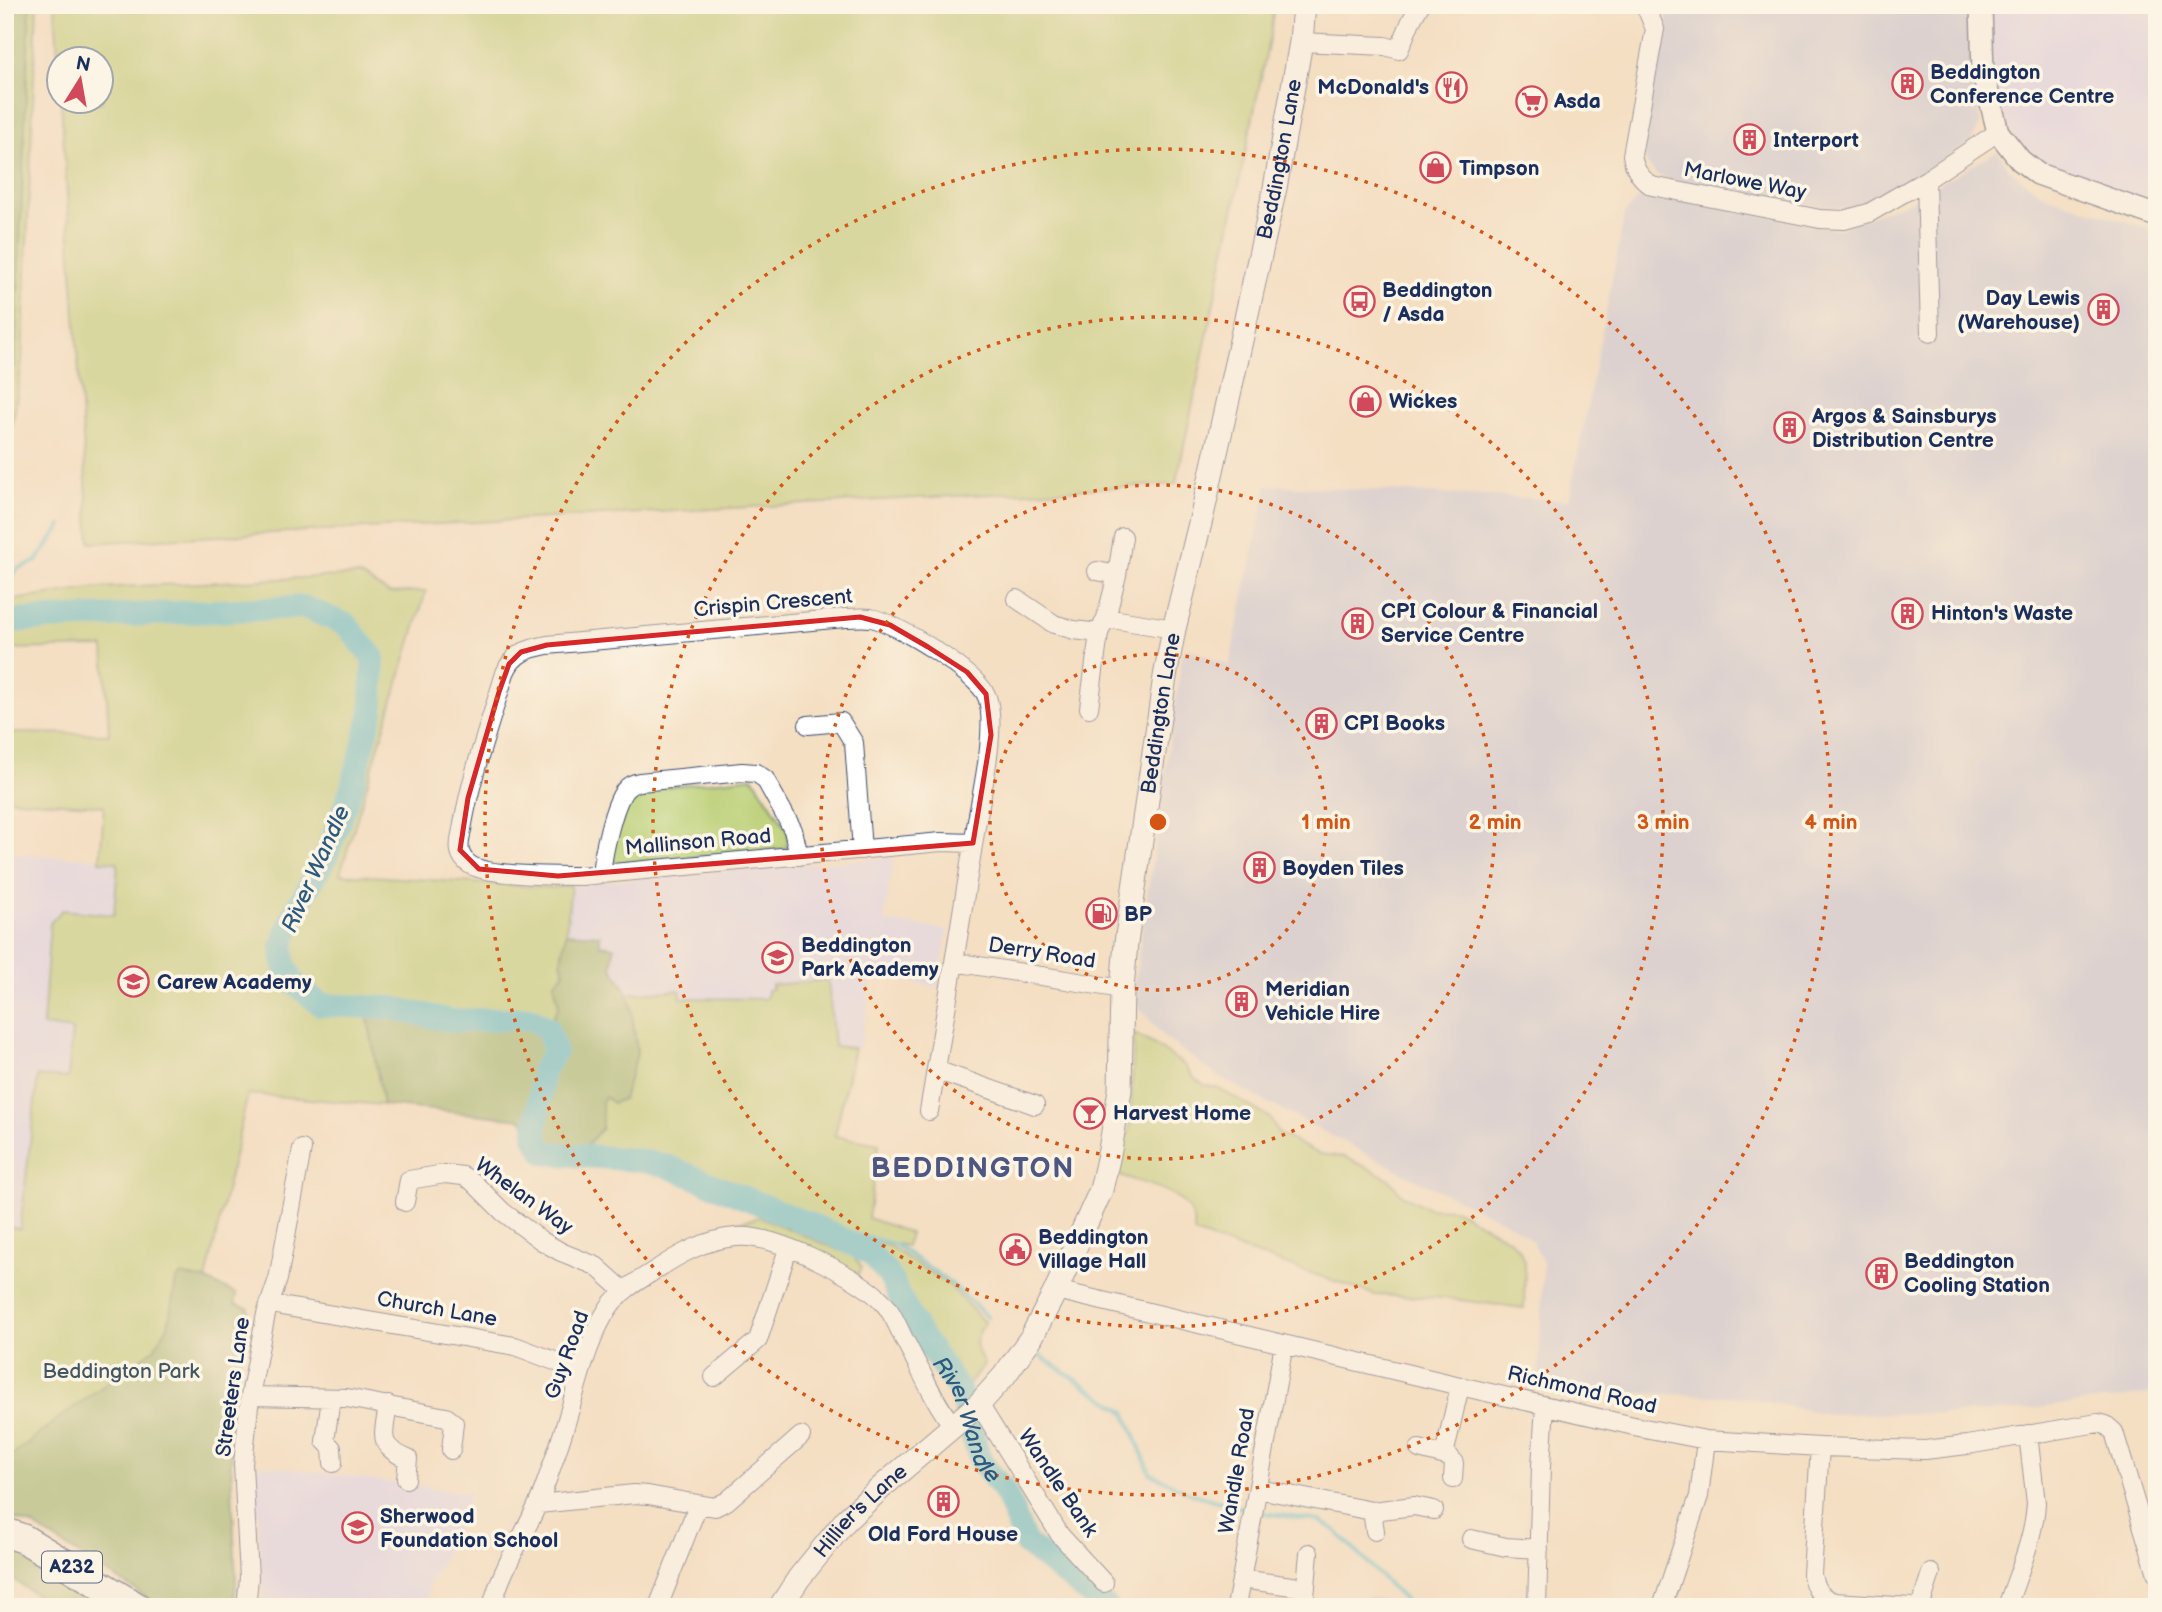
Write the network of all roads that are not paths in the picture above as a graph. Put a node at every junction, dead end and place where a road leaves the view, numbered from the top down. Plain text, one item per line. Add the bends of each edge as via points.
1 (1304, 5) edge
2 (1420, 5) edge
3 (1645, 5) edge
4 (1981, 5) edge
5 (1301, 42) junction
6 (1998, 132) junction
7 (1926, 180) junction
8 (2157, 216) edge
9 (1930, 333) dead end
10 (1123, 537) dead end
11 (1097, 571) dead end
12 (1117, 575) junction
13 (1017, 598) dead end
14 (1102, 625) junction
15 (1174, 629) junction
16 (1089, 708) dead end
17 (808, 725) dead end
18 (973, 843) junction
19 (460, 850) joint
20 (862, 850) junction
21 (799, 856) junction
22 (601, 874) junction
23 (954, 962) junction
24 (1122, 989) junction
25 (936, 1070) junction
26 (1035, 1105) dead end
27 (929, 1111) dead end
28 (302, 1149) dead end
29 (405, 1202) dead end
30 (788, 1248) junction
31 (1056, 1290) junction
32 (624, 1291) junction
33 (275, 1303) junction
34 (1284, 1344) junction
35 (582, 1371) junction
36 (714, 1377) dead end
37 (1460, 1386) junction
38 (250, 1395) junction
39 (331, 1398) junction
40 (979, 1404) junction
41 (388, 1405) junction
42 (1545, 1406) junction
43 (953, 1426) junction
44 (2028, 1434) junction
45 (801, 1436) dead end
46 (1706, 1440) junction
47 (1820, 1447) junction
48 (1419, 1449) dead end
49 (451, 1450) dead end
50 (1444, 1455) junction
51 (333, 1463) dead end
52 (406, 1479) dead end
53 (1453, 1479) dead end
54 (1257, 1493) junction
55 (539, 1504) junction
56 (698, 1505) junction
57 (1434, 1510) dead end
58 (1372, 1511) junction
59 (1376, 1531) dead end
60 (5, 1532) edge
61 (1471, 1539) dead end
62 (1539, 1549) junction
63 (1309, 1553) dead end
64 (1931, 1573) dead end
65 (2157, 1574) edge
66 (1241, 1579) junction
67 (1104, 1583) dead end
68 (1306, 1588) junction
69 (2008, 1604) dead end
70 (137, 1607) edge
71 (246, 1607) edge
72 (492, 1607) edge
73 (658, 1607) edge
74 (780, 1607) edge
75 (1236, 1607) edge
76 (1304, 1607) edge
77 (1537, 1607) edge
78 (1662, 1607) edge
79 (1911, 1607) edge
80 (1920, 1607) edge

1 - 5 main road, Beddington Lane
2 - 5 street via 1399,50
3 - 7 street, Marlowe Way via 1655,29 1632,155 1643,180 1652,186 1844,220 1869,213
4 - 6 street via 1983,74
5 - 15 main road, Beddington Lane via 1263,245
6 - 7 street, Marlowe Way
6 - 8 street via 2038,174
7 - 9 street
10 - 12 street
11 - 12 street
12 - 14 street
13 - 14 street via 1054,624 1074,630
14 - 15 street
14 - 16 street
15 - 24 main road, Beddington Lane
17 - 20 street via 841,722 854,743
18 - 19 street, Crispin Crescent via 992,717 986,694 967,672 945,658 890,625 860,617 547,645 521,652 509,664 499,692 468,798
18 - 20 street, Mallinson Road
18 - 23 street, Crispin Crescent
19 - 22 street, Mallinson Road via 466,862 485,870
20 - 21 street, Mallinson Road
21 - 22 street, Mallinson Road
21 - 22 street, Mallinson Road via 793,830 765,779 743,772 629,786 620,797
23 - 24 street, Derry Road
23 - 25 street, Crispin Crescent
24 - 31 main road, Beddington Lane via 1120,1090 1106,1169 1095,1205
25 - 26 street
25 - 27 street, Crispin Crescent
28 - 33 street, Streeters Lane
29 - 32 street, Whelan Way via 409,1180 463,1176 542,1241 596,1266
30 - 32 street, Guy Road via 747,1237 719,1239 666,1263
30 - 36 street via 758,1339
30 - 43 street, Guy Road via 845,1274 884,1303
31 - 34 street, Richmond Road
31 - 40 main road, Beddington Lane via 1017,1359
32 - 35 street, Guy Road via 603,1317
33 - 35 street, Church Lane via 515,1346
33 - 38 street, Streeters Lane
34 - 37 street, Richmond Road
34 - 54 street, Wandle Road
35 - 55 street, Guy Road
37 - 42 street, Richmond Road
37 - 50 street
38 - 39 street
38 - 71 street, Streeters Lane via 243,1464 249,1578
39 - 41 street
39 - 51 street via 325,1441 332,1448
40 - 43 main road, Beddington Lane
40 - 67 street, Wandle Bank via 1060,1535
41 - 49 street via 451,1419
41 - 52 street via 385,1442 408,1459
42 - 46 street, Richmond Road
42 - 62 street
43 - 74 main road, Hillier's Lane via 846,1520
44 - 47 street, Richmond Road via 1925,1450
44 - 65 street, Richmond Road via 2091,1423 2106,1425 2113,1433
44 - 69 street via 2036,1514
45 - 56 street via 727,1501 715,1507
46 - 47 street, Richmond Road
46 - 78 street via 1699,1496
47 - 79 street via 1812,1574 1816,1589 1835,1602
48 - 50 street
50 - 53 street via 1454,1462
54 - 58 street
54 - 66 street, Wandle Road
55 - 56 street via 634,1494
55 - 72 street, Guy Road
56 - 73 street
57 - 58 street via 1415,1506
58 - 59 street
60 - 70 highway, A232
61 - 62 street
62 - 77 street
63 - 68 street
64 - 80 street
66 - 68 street
66 - 75 street, Wandle Road
68 - 76 street

